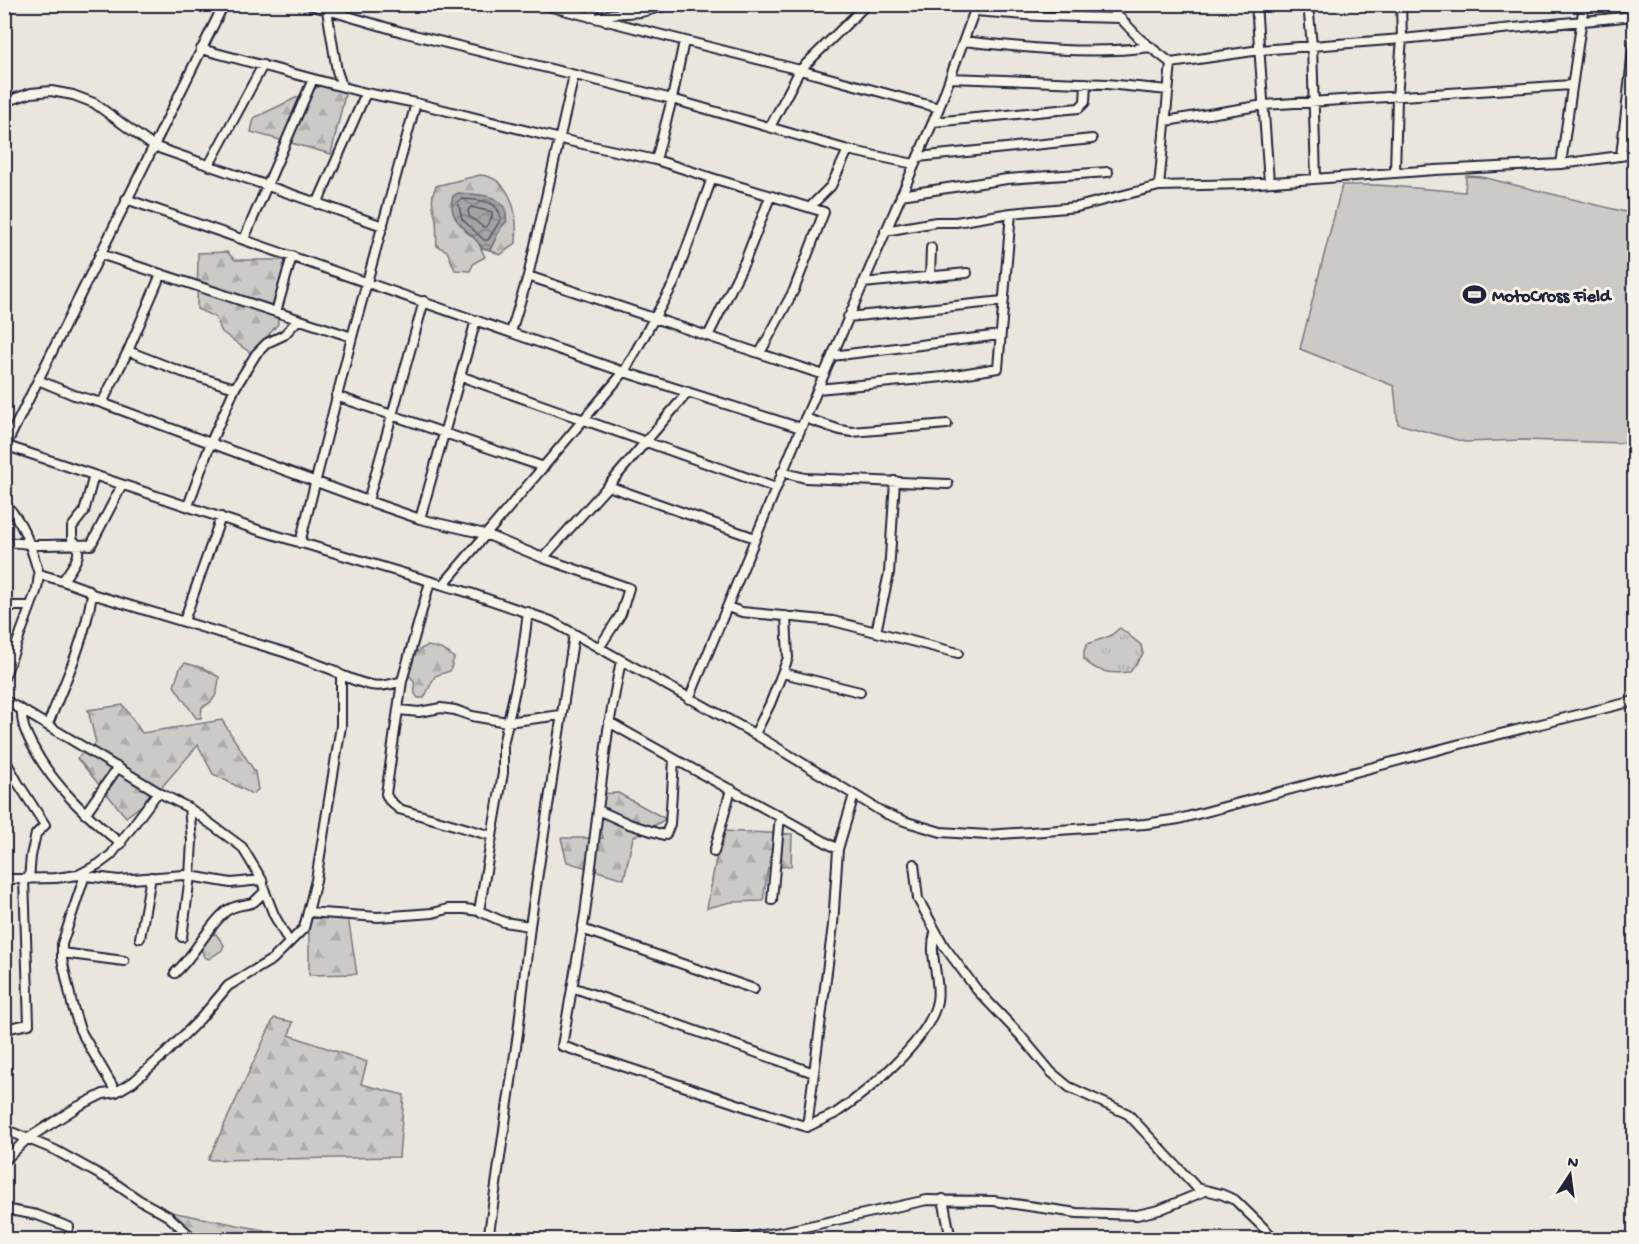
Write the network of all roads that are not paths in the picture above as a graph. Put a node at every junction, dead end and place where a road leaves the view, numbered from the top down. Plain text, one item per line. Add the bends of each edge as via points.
1 (224, 4) edge
2 (307, 4) edge
3 (540, 4) edge
4 (596, 4) edge
5 (673, 4) edge
6 (867, 4) edge
7 (1139, 4) edge
8 (1256, 4) edge
9 (1308, 4) edge
10 (1401, 4) edge
11 (1584, 4) edge
12 (1108, 6) edge
13 (976, 8) edge
14 (327, 10) junction
15 (1635, 16) edge
16 (592, 18) junction
17 (1120, 18) junction
18 (1581, 22) junction
19 (1402, 39) junction
20 (684, 41) junction
21 (964, 41) junction
22 (1635, 41) edge
23 (1312, 46) junction
24 (1151, 47) junction
25 (201, 49) junction
26 (1260, 50) junction
27 (1171, 63) junction
28 (263, 65) junction
29 (800, 70) junction
30 (574, 75) junction
31 (950, 78) junction
32 (313, 79) junction
33 (1086, 83) junction
34 (1572, 85) junction
35 (342, 86) junction
36 (1168, 90) junction
37 (366, 93) junction
38 (1397, 97) junction
39 (672, 99) junction
40 (4, 102) edge
41 (416, 103) junction
42 (1313, 103) junction
43 (1264, 105) junction
44 (939, 108) junction
45 (1166, 121) junction
46 (933, 122) junction
47 (770, 127) junction
48 (1092, 138) dead end
49 (560, 140) junction
50 (153, 146) junction
51 (848, 150) junction
52 (1635, 154) edge
53 (1621, 156) junction
54 (656, 160) junction
55 (916, 160) junction
56 (1561, 164) junction
57 (209, 165) junction
58 (1108, 172) dead end
59 (1395, 172) junction
60 (712, 178) junction
61 (1316, 178) junction
62 (1269, 182) junction
63 (266, 186) junction
64 (1159, 186) junction
65 (901, 195) junction
66 (770, 197) junction
67 (126, 200) junction
68 (317, 204) junction
69 (810, 207) junction
70 (1011, 213) junction
71 (383, 226) junction
72 (885, 231) junction
73 (244, 239) junction
74 (931, 248) dead end
75 (100, 255) junction
76 (292, 256) junction
77 (967, 273) dead end
78 (161, 274) junction
79 (528, 276) junction
80 (930, 277) junction
81 (367, 282) junction
82 (863, 283) junction
83 (423, 301) junction
84 (1003, 301) junction
85 (276, 312) junction
86 (849, 317) junction
87 (655, 318) junction
88 (298, 320) junction
89 (476, 320) junction
90 (511, 332) junction
91 (1000, 334) junction
92 (708, 336) junction
93 (352, 337) junction
94 (129, 351) junction
95 (760, 353) junction
96 (832, 356) junction
97 (624, 372) junction
98 (824, 375) junction
99 (460, 376) junction
100 (38, 380) junction
101 (235, 388) junction
102 (818, 388) junction
103 (688, 392) junction
104 (336, 396) junction
105 (102, 403) junction
106 (393, 415) junction
107 (805, 418) junction
108 (584, 420) junction
109 (947, 424) dead end
110 (801, 428) junction
111 (444, 432) junction
112 (211, 442) junction
113 (646, 442) junction
114 (5, 445) edge
115 (544, 467) junction
116 (782, 472) junction
117 (94, 475) junction
118 (895, 481) junction
119 (315, 482) junction
120 (122, 484) junction
121 (948, 484) dead end
122 (608, 486) junction
123 (776, 488) junction
124 (368, 501) junction
125 (4, 503) edge
126 (188, 506) junction
127 (221, 517) junction
128 (420, 519) junction
129 (485, 534) junction
130 (755, 538) junction
131 (300, 543) junction
132 (4, 544) edge
133 (77, 544) junction
134 (30, 545) junction
135 (543, 558) junction
136 (39, 574) junction
137 (63, 581) junction
138 (430, 582) junction
139 (443, 585) junction
140 (92, 594) junction
141 (4, 606) edge
142 (30, 606) junction
143 (727, 607) junction
144 (528, 612) junction
145 (786, 616) junction
146 (184, 621) junction
147 (876, 632) junction
148 (574, 634) junction
149 (599, 648) junction
150 (958, 653) dead end
151 (621, 660) junction
152 (783, 673) junction
153 (341, 675) junction
154 (4, 678) edge
155 (402, 681) junction
156 (860, 692) dead end
157 (689, 699) junction
158 (4, 700) edge
159 (1635, 701) edge
160 (22, 710) junction
161 (399, 710) junction
162 (561, 715) junction
163 (507, 722) junction
164 (609, 722) junction
165 (48, 724) junction
166 (755, 734) junction
167 (4, 758) edge
168 (674, 760) junction
169 (118, 767) junction
170 (731, 789) junction
171 (158, 792) junction
172 (854, 795) junction
173 (189, 808) junction
174 (598, 810) junction
175 (85, 814) junction
176 (780, 816) junction
177 (492, 836) junction
178 (121, 844) junction
179 (838, 849) junction
180 (714, 852) dead end
181 (914, 864) dead end
182 (82, 875) junction
183 (190, 876) junction
184 (151, 877) junction
185 (4, 879) edge
186 (26, 879) junction
187 (262, 880) junction
188 (265, 892) junction
189 (772, 900) dead end
190 (479, 911) junction
191 (308, 912) junction
192 (530, 926) junction
193 (582, 929) junction
194 (935, 933) junction
195 (182, 937) dead end
196 (140, 938) dead end
197 (289, 942) junction
198 (62, 953) junction
199 (124, 961) dead end
200 (176, 973) dead end
201 (572, 987) junction
202 (754, 989) dead end
203 (4, 1029) edge
204 (814, 1073) junction
205 (116, 1092) junction
206 (807, 1127) junction
207 (4, 1129) edge
208 (27, 1139) junction
209 (4, 1161) edge
210 (1205, 1191) junction
211 (943, 1200) junction
212 (4, 1209) edge
213 (69, 1227) dead end
214 (195, 1239) edge
215 (488, 1239) edge
216 (729, 1239) edge
217 (951, 1239) edge
218 (1276, 1239) edge

1 - 25 street
2 - 14 street
3 - 16 street
4 - 16 street
5 - 16 street
6 - 29 street
7 - 12 street
8 - 26 street
9 - 23 street
10 - 19 street
11 - 18 street
12 - 17 street
13 - 17 street via 1040,16
13 - 21 street
14 - 30 street
14 - 35 street
15 - 18 street
16 - 20 street
17 - 24 street
18 - 19 street
18 - 34 street
19 - 23 street
19 - 38 street
20 - 29 street
20 - 39 street
21 - 24 street via 1122,51
21 - 31 street
22 - 53 street
23 - 26 street
23 - 42 street
24 - 27 street
25 - 28 street
25 - 50 street
26 - 27 street
26 - 43 street
27 - 36 street
28 - 32 street
28 - 57 street
29 - 44 street
29 - 47 street
30 - 39 street
30 - 49 street
31 - 33 street
31 - 44 street
32 - 35 street
32 - 63 street
33 - 36 street
33 - 46 street via 1085,102 1079,108
34 - 38 street
34 - 56 street
35 - 37 street
36 - 45 street
37 - 41 street
37 - 68 street
38 - 42 street
38 - 59 street
39 - 47 street
39 - 54 street
40 - 50 street via 31,93 74,95 94,103
41 - 49 street
41 - 71 street
42 - 43 street
42 - 61 street
43 - 45 street
43 - 62 street
44 - 46 street
45 - 64 street
46 - 55 street
47 - 51 street
48 - 55 street
49 - 54 street
49 - 79 street
50 - 57 street
50 - 67 street
51 - 55 street
51 - 69 street via 831,186
52 - 53 street
53 - 56 street
54 - 60 street
55 - 65 street
56 - 59 street
57 - 63 street
58 - 65 street via 1007,180
59 - 61 street
60 - 66 street
60 - 87 street via 674,283
61 - 62 street
62 - 64 street
63 - 68 street
63 - 73 street
64 - 70 street via 1077,207
65 - 72 street
66 - 69 street
66 - 92 street via 745,261
67 - 73 street
67 - 75 street
68 - 71 street
69 - 95 street via 824,212 794,290
70 - 72 street
70 - 84 street
71 - 81 street
72 - 82 street
73 - 76 street
74 - 80 street
75 - 78 street
75 - 100 street
76 - 81 street
76 - 85 street
77 - 80 street
78 - 85 street
78 - 94 street
79 - 87 street
79 - 90 street
80 - 82 street
81 - 83 street
81 - 93 street
82 - 86 street
83 - 89 street
83 - 106 street
84 - 86 street
84 - 91 street
85 - 88 street
86 - 96 street
87 - 92 street
87 - 97 street
88 - 93 street
88 - 101 street via 256,354
89 - 90 street
89 - 99 street
90 - 97 street
91 - 96 street
91 - 102 street via 995,369
92 - 95 street
93 - 104 street
94 - 101 street
94 - 105 street
95 - 98 street
96 - 98 street
97 - 103 street
97 - 108 street
98 - 102 street
99 - 108 street
99 - 111 street
100 - 105 street
100 - 114 street
101 - 112 street
102 - 107 street
103 - 110 street
103 - 113 street
104 - 106 street
104 - 119 street
105 - 112 street
106 - 111 street
106 - 124 street
107 - 109 street via 840,430 863,432
107 - 110 street
108 - 113 street
108 - 115 street
110 - 116 street
111 - 115 street
111 - 128 street
112 - 119 street
112 - 126 street
113 - 122 street
113 - 123 street
114 - 117 street
115 - 129 street
116 - 118 street via 805,478
116 - 123 street
117 - 120 street
117 - 133 street via 87,507 72,527 72,539
118 - 121 street
118 - 147 street via 889,573
119 - 124 street
119 - 131 street
120 - 126 street
120 - 133 street via 92,544
122 - 130 street
122 - 135 street
123 - 130 street
124 - 128 street
125 - 134 street via 14,512
126 - 127 street
127 - 131 street
127 - 146 street
128 - 129 street
129 - 135 street
129 - 139 street
130 - 143 street
131 - 138 street
132 - 134 street
133 - 134 street
133 - 137 street via 78,555
134 - 136 street
135 - 149 street via 629,588 621,614
136 - 137 street
136 - 142 street
137 - 140 street
138 - 139 street
138 - 155 street
139 - 144 street
140 - 146 street
140 - 165 street via 77,652
141 - 142 street
142 - 154 street
143 - 145 street
143 - 157 street
144 - 148 street
144 - 163 street
145 - 147 street via 833,621
145 - 152 street via 788,658
146 - 153 street
147 - 150 street
148 - 149 street
148 - 162 street
149 - 151 street
151 - 157 street
151 - 164 street
152 - 156 street
152 - 166 street
153 - 155 street via 370,687
153 - 191 street via 341,726
155 - 161 street
157 - 166 street
158 - 160 street
159 - 172 street via 1179,819 1145,824 960,834 907,822
160 - 165 street
160 - 175 street via 21,722 37,755
161 - 163 street via 441,708
161 - 177 street via 387,784 389,800 399,809
162 - 163 street
162 - 192 street
163 - 177 street
164 - 168 street
164 - 174 street
165 - 169 street
166 - 172 street
167 - 186 street via 45,825 36,834
168 - 170 street
168 - 174 street via 666,834 646,831
169 - 171 street
169 - 175 street
170 - 176 street
170 - 180 street
171 - 173 street
171 - 178 street
172 - 179 street
173 - 183 street
173 - 187 street via 242,847
174 - 193 street
175 - 178 street
176 - 179 street
176 - 189 street
177 - 190 street
178 - 182 street
179 - 204 street via 833,925
181 - 194 street via 918,899
182 - 184 street via 119,880
182 - 186 street
182 - 198 street
183 - 184 street
183 - 187 street via 231,883
183 - 195 street
184 - 196 street
185 - 186 street
186 - 203 street via 29,1024
187 - 188 street
188 - 197 street
188 - 200 street via 253,903 228,909
190 - 191 street via 448,909 378,917
190 - 192 street via 504,922
191 - 197 street via 304,928
192 - 215 street
193 - 201 street
193 - 202 street
194 - 206 street via 932,949 937,1002 924,1028 906,1053 874,1084 834,1114
194 - 210 street via 977,990 1059,1080 1128,1113 1187,1179
197 - 205 street via 273,959 228,986 165,1054
198 - 199 street
198 - 205 street via 80,1030
201 - 204 street
201 - 206 street via 562,1046
204 - 206 street
205 - 208 street via 79,1106
207 - 208 street
208 - 209 street
208 - 214 street via 113,1182 168,1216
210 - 211 street via 1137,1215
210 - 218 street via 1235,1200
211 - 216 street
211 - 217 street
212 - 213 street via 37,1215

